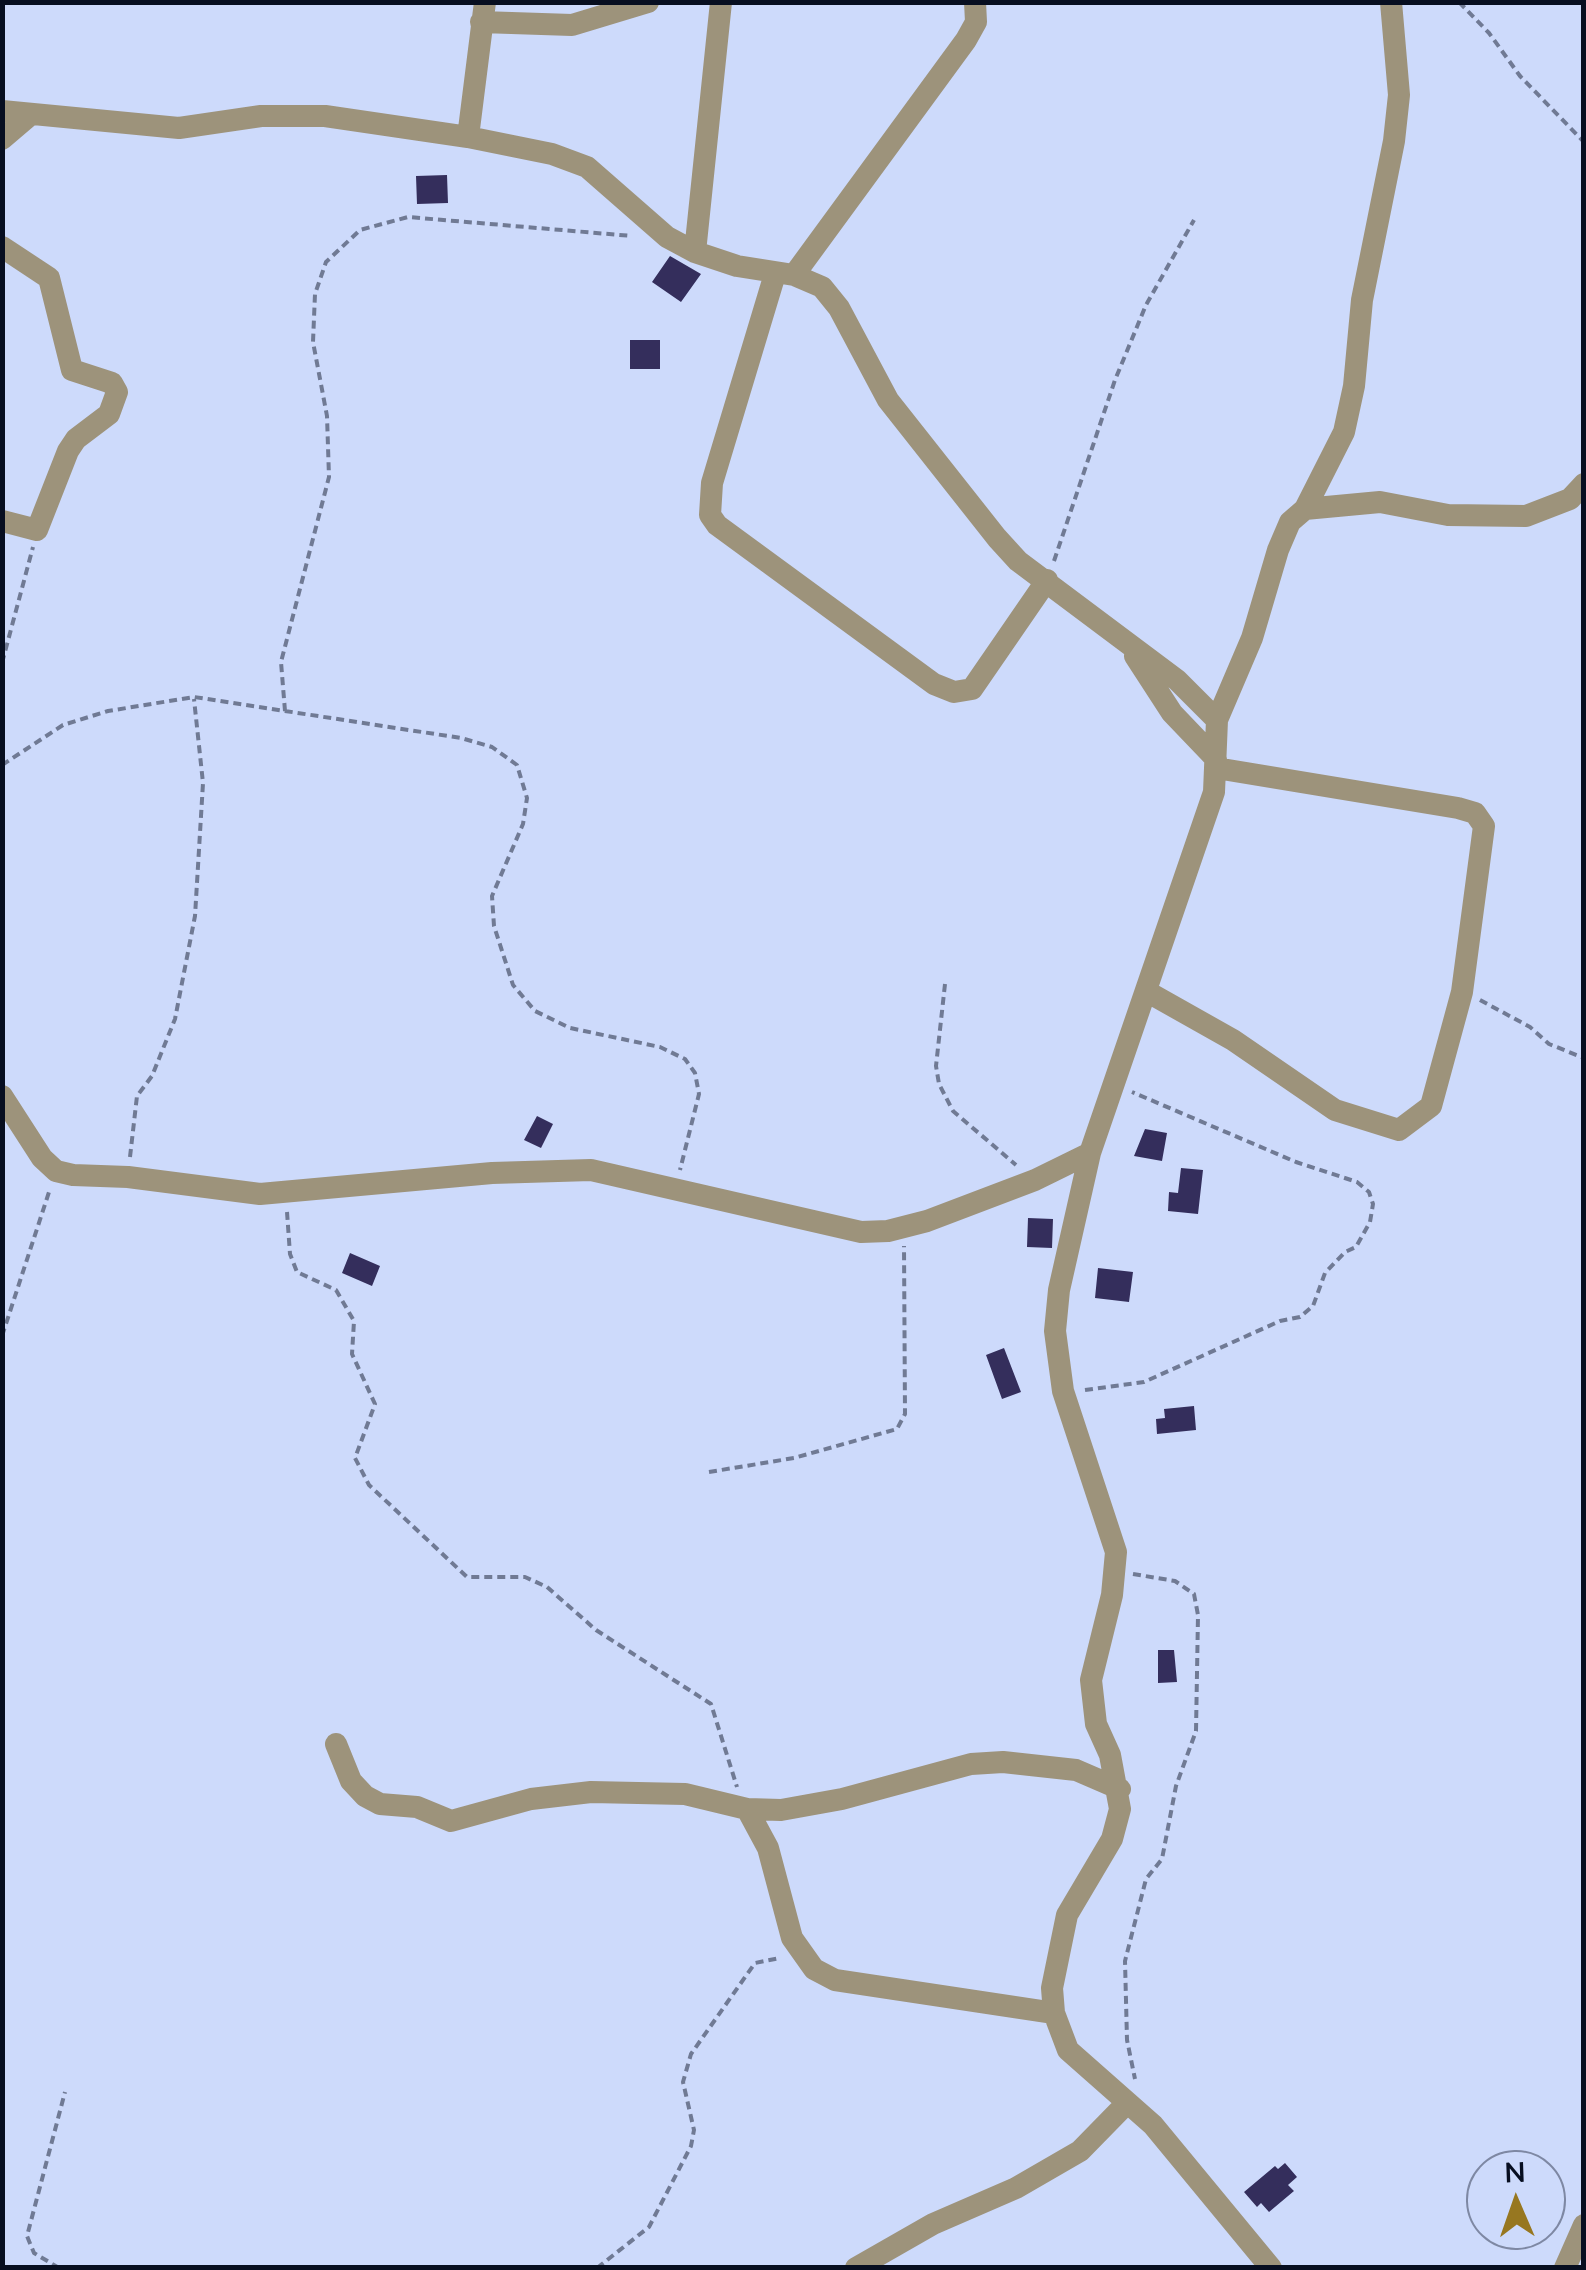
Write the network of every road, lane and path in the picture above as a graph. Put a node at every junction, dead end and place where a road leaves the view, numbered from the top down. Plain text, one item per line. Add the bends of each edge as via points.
1 (648, 2) edge
2 (721, 2) edge
3 (975, 2) edge
4 (1391, 2) edge
5 (1459, 2) edge
6 (483, 12) edge
7 (2, 112) edge
8 (29, 116) junction
9 (468, 137) junction
10 (2, 139) edge
11 (1584, 142) edge
12 (1194, 220) dead end
13 (667, 237) junction
14 (2, 247) edge
15 (696, 252) junction
16 (784, 274) junction
17 (1584, 484) edge
18 (1305, 509) junction
19 (2, 521) edge
20 (37, 530) junction
21 (1047, 580) junction
22 (1126, 642) junction
23 (2, 664) edge
24 (194, 697) junction
25 (285, 710) junction
26 (1217, 720) junction
27 (1216, 763) junction
28 (2, 765) edge
29 (945, 984) dead end
30 (1146, 991) junction
31 (1462, 992) junction
32 (1584, 1058) edge
33 (1113, 1086) junction
34 (2, 1096) edge
35 (1090, 1153) junction
36 (56, 1171) junction
37 (128, 1176) junction
38 (1035, 1180) junction
39 (674, 1189) junction
40 (286, 1194) junction
41 (906, 1226) junction
42 (2, 1336) edge
43 (1063, 1391) junction
44 (709, 1472) dead end
45 (1116, 1570) junction
46 (336, 1744) dead end
47 (1120, 1789) junction
48 (747, 1809) junction
49 (804, 1959) junction
50 (1054, 2013) junction
51 (64, 2092) dead end
52 (1130, 2095) junction
53 (1584, 2226) edge
54 (59, 2268) edge
55 (597, 2268) edge
56 (856, 2268) edge
57 (1272, 2268) edge
58 (1565, 2268) edge

1 - 6 street via 572,24
2 - 15 street
3 - 16 street via 976,22 966,40
4 - 18 street via 1399,95 1362,300 1354,386 1344,432
5 - 11 path
6 - 9 street
7 - 8 street
8 - 9 street via 179,128 261,116 325,116
8 - 10 street
9 - 13 street via 587,167
12 - 21 path via 1114,380
13 - 15 street
13 - 25 path via 408,216 360,230 326,262 315,294 313,342 327,416 329,477 282,662
14 - 20 street via 49,278 56,290 72,370 112,383 117,392 110,414 76,438
15 - 16 street
16 - 21 street via 822,288 888,400 934,462 1018,560
16 - 21 street via 712,483 710,515 717,525 954,692 972,689
17 - 18 street via 1570,499 1526,516 1448,516 1380,502
18 - 26 street via 1290,522 1278,550 1252,638
19 - 20 street
20 - 23 path
21 - 22 street
22 - 26 street
22 - 27 street via 1172,713
24 - 25 path
24 - 28 path via 64,725
24 - 37 path via 204,782 195,916 175,1019 137,1096
25 - 39 path via 461,738 517,765 528,798 492,896 513,985 535,1012 570,1028 660,1047 685,1059 699,1094
26 - 27 street
27 - 30 street via 1214,792
27 - 31 street via 1475,813 1484,826 1484,848
29 - 38 path via 939,1084 953,1111
30 - 31 street via 1335,1110 1399,1130 1432,1106
30 - 33 street
31 - 32 path
33 - 35 street
33 - 43 path via 1357,1182 1373,1204 1356,1247 1325,1273 1313,1306 1300,1317 1144,1382
34 - 36 street
35 - 38 street
35 - 43 street via 1059,1290 1055,1331
36 - 37 street
36 - 42 path
37 - 40 street
38 - 41 street
39 - 40 street via 591,1170 540,1170
39 - 41 street via 860,1232
40 - 48 path via 297,1272 336,1290 354,1321 352,1354 375,1404 355,1458 369,1485 467,1577 524,1578 548,1587 596,1630 711,1704
41 - 44 path via 905,1414 896,1429 794,1458
43 - 45 street via 1112,1534
45 - 47 street via 1091,1680 1096,1724
45 - 52 path via 1175,1581 1194,1594 1198,1615 1196,1731 1176,1786 1162,1859 1146,1879 1125,1961
46 - 48 street via 350,1782 365,1796 451,1821 554,1794 591,1792 704,1796
47 - 48 street via 1076,1770 1003,1762 971,1764 818,1804
47 - 50 street via 1112,1839 1060,1936
48 - 49 street via 768,1848
49 - 50 street via 834,1980
49 - 55 path via 754,1963 702,2036 684,2082 691,2146 650,2227
50 - 52 street via 1068,2050
51 - 54 path via 28,2236 34,2253
52 - 56 street via 1080,2151
52 - 57 street
53 - 58 street

